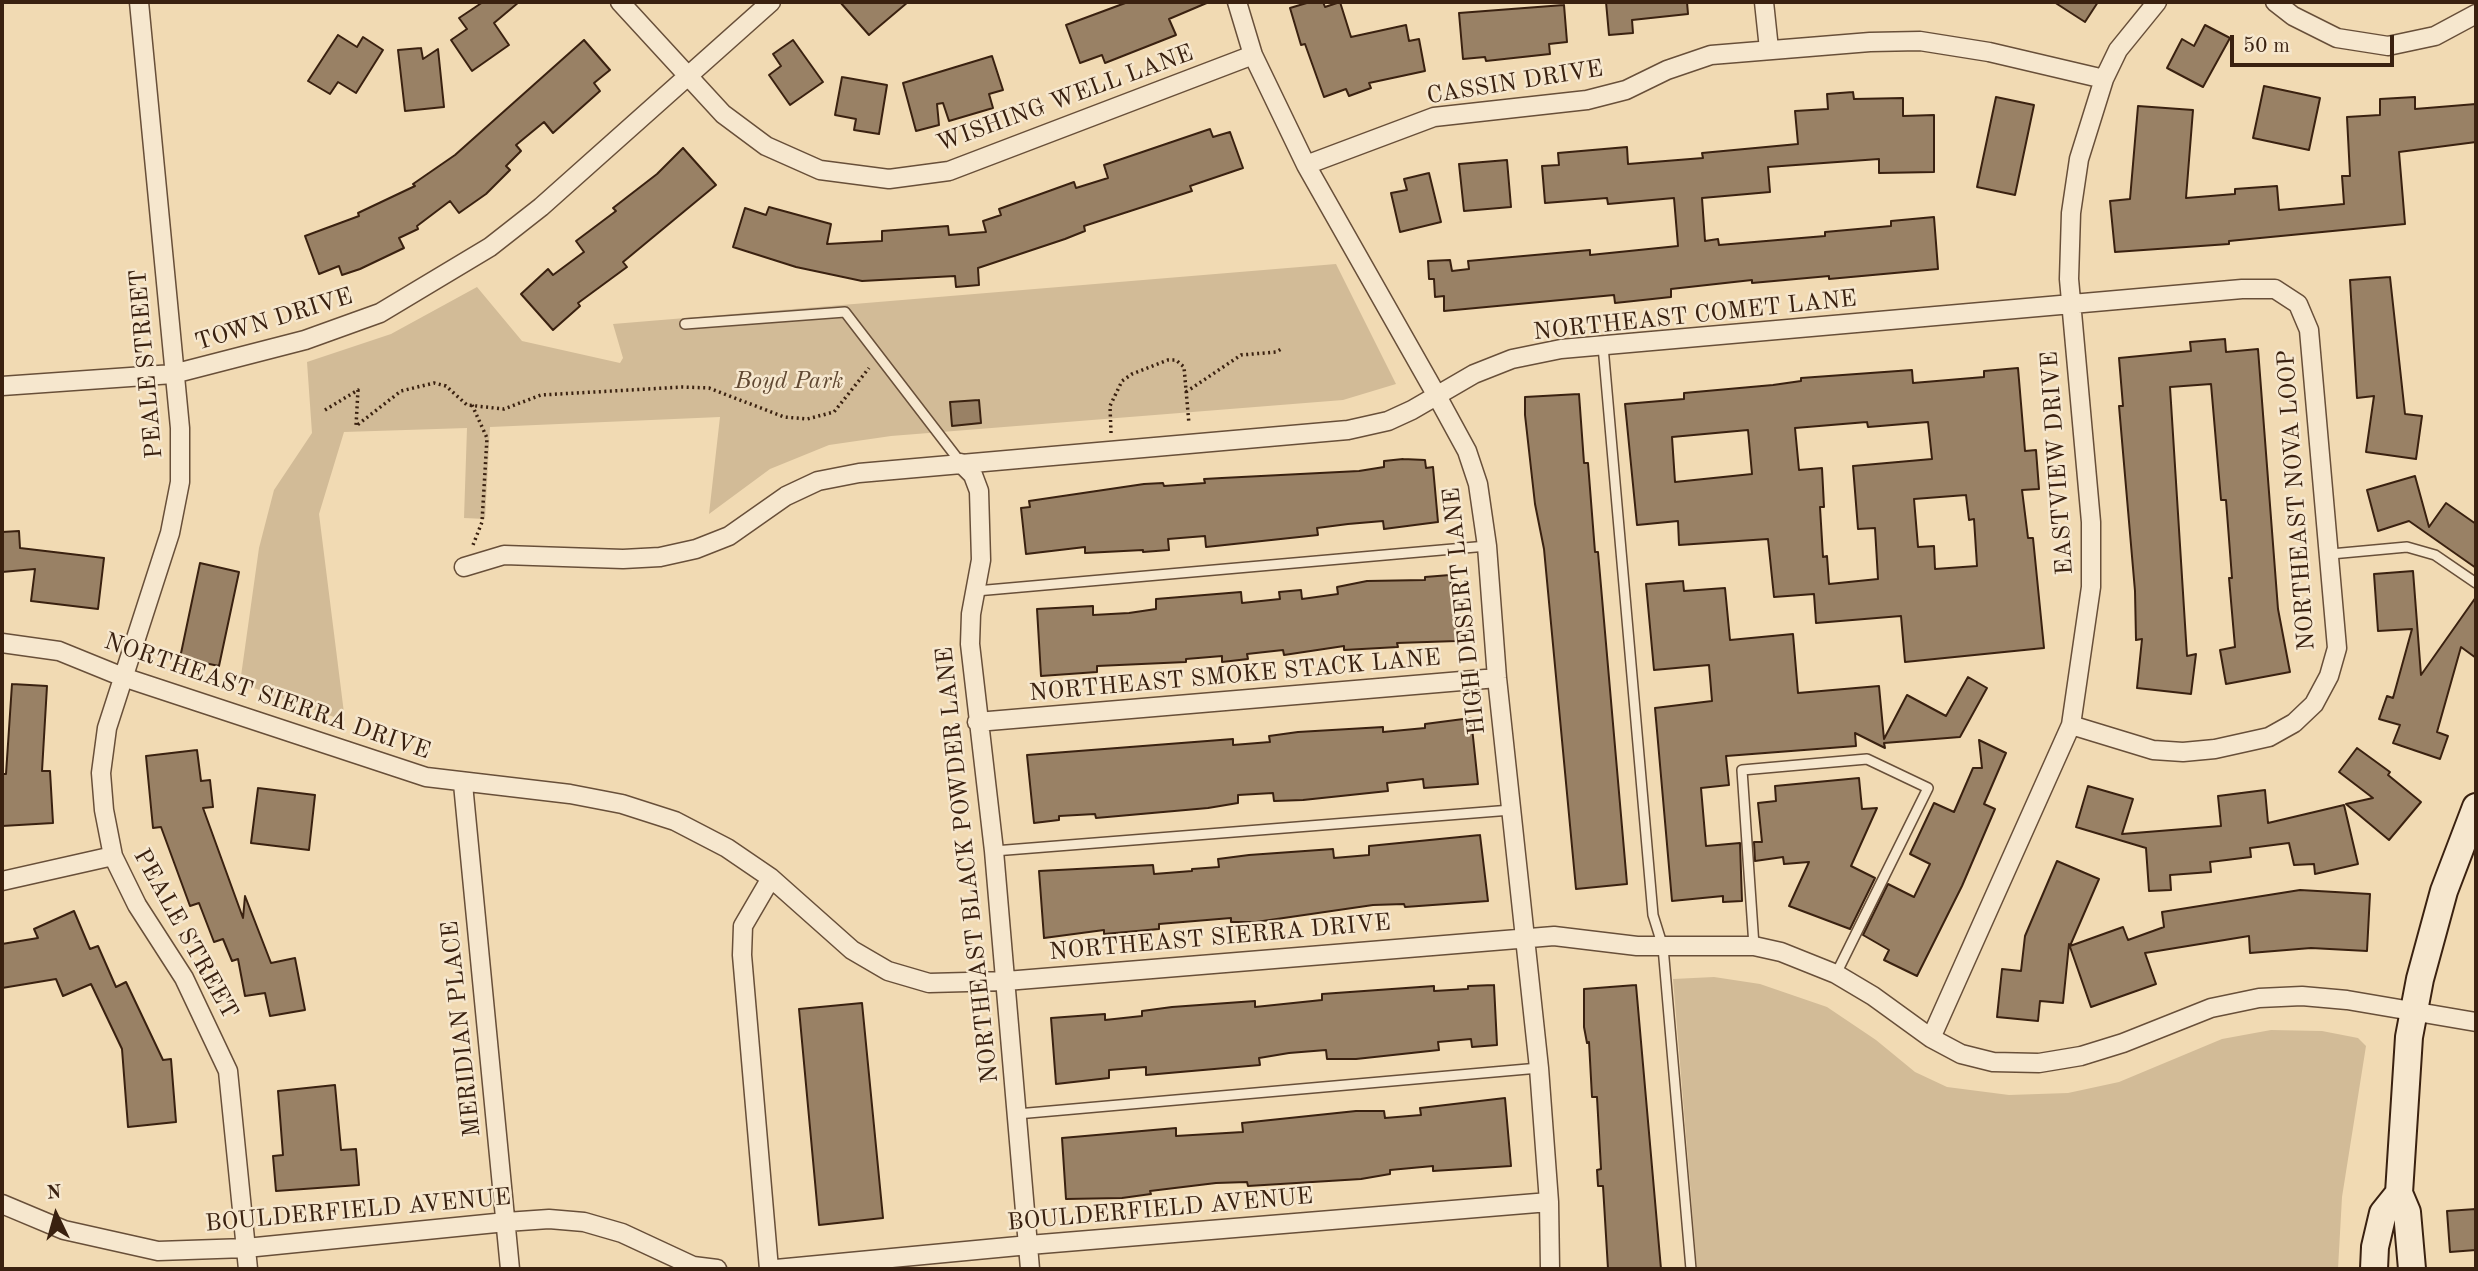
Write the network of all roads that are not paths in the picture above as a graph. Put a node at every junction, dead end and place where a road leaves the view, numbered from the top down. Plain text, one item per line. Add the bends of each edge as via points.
1 (139, 2) edge
2 (620, 2) edge
3 (771, 2) edge
4 (1237, 2) edge
5 (1764, 2) edge
6 (2157, 2) edge
7 (2275, 2) edge
8 (2476, 14) edge
9 (1769, 49) junction
10 (1253, 55) junction
11 (687, 74) junction
12 (2104, 79) junction
13 (1306, 166) junction
14 (2072, 306) junction
15 (685, 324) dead end
16 (1604, 346) junction
17 (173, 374) junction
18 (2, 386) edge
19 (1437, 396) junction
20 (961, 463) junction
21 (1487, 546) junction
22 (2330, 554) junction
23 (464, 567) road end
24 (2476, 583) edge
25 (976, 591) junction
26 (2, 643) edge
27 (124, 677) junction
28 (1497, 678) junction
29 (976, 722) junction
30 (2071, 725) junction
31 (463, 784) junction
32 (2476, 807) edge
33 (1511, 810) junction
34 (994, 851) junction
35 (113, 856) junction
36 (771, 878) junction
37 (2, 881) edge
38 (1527, 937) junction
39 (1754, 946) junction
40 (1663, 947) junction
41 (1836, 974) junction
42 (1006, 982) junction
43 (2414, 1011) junction
44 (2476, 1022) edge
45 (1931, 1038) junction
46 (1539, 1068) junction
47 (1017, 1114) junction
48 (2399, 1193) junction
49 (1549, 1202) junction
50 (2, 1204) edge
51 (506, 1222) junction
52 (1029, 1245) junction
53 (246, 1248) junction
54 (248, 1269) edge
55 (510, 1269) edge
56 (717, 1269) edge
57 (769, 1269) edge
58 (776, 1269) edge
59 (1030, 1269) edge
60 (1550, 1269) edge
61 (1691, 1269) edge
62 (2374, 1269) edge
63 (2412, 1269) edge

1 - 17 street, PEALE STREET
2 - 11 street, WISHING WELL LANE
3 - 11 street, TOWN DRIVE
4 - 10 street, HIGH DESERT LANE
5 - 9 street
6 - 12 street, EASTVIEW DRIVE via 2118,50
7 - 8 street via 2336,38 2388,46 2435,36
9 - 12 street, CASSIN DRIVE via 1920,41
9 - 13 street, CASSIN DRIVE via 1711,55 1626,90 1587,100 1434,117
10 - 11 street, WISHING WELL LANE via 949,172 889,179 820,170 766,146 723,114
10 - 13 street, HIGH DESERT LANE
11 - 17 street, TOWN DRIVE via 541,206 436,282 380,313 306,340
12 - 14 street, EASTVIEW DRIVE via 2079,159 2071,213
13 - 19 street, HIGH DESERT LANE
14 - 16 street, NORTHEAST COMET LANE
14 - 22 street, NORTHEAST NOVA LOOP via 2242,289 2275,289 2298,304 2309,330
14 - 30 street, EASTVIEW DRIVE via 2091,561 2085,645
15 - 20 lane via 845,312
16 - 19 street, NORTHEAST COMET LANE via 1512,359 1474,373
16 - 40 lane via 1653,915
17 - 18 street, TOWN DRIVE
17 - 27 street, PEALE STREET via 180,482 170,533
19 - 20 street, NORTHEAST COMET LANE via 1388,421 1348,430
19 - 21 street, HIGH DESERT LANE via 1467,451 1478,484
20 - 23 street, NORTHEAST COMET LANE via 818,481 786,496 729,536 660,557 504,555
20 - 25 street, NORTHEAST BLACK POWDER LANE via 973,475 979,491 981,560
21 - 25 lane
21 - 28 street, HIGH DESERT LANE
22 - 24 lane via 2407,547 2435,555
22 - 30 street, NORTHEAST NOVA LOOP via 2337,648 2314,704 2294,723 2269,737 2183,752 2153,750
25 - 29 street, NORTHEAST BLACK POWDER LANE via 970,644
26 - 27 street, NORTHEAST SIERRA DRIVE via 59,651
27 - 31 street, NORTHEAST SIERRA DRIVE via 387,767
27 - 35 street, PEALE STREET via 107,728 101,773
28 - 29 street, NORTHEAST SMOKE STACK LANE
28 - 33 street, HIGH DESERT LANE
29 - 34 street, NORTHEAST BLACK POWDER LANE
30 - 45 street, EASTVIEW DRIVE
31 - 36 street, NORTHEAST SIERRA DRIVE via 622,804 676,821
31 - 51 street, MERIDIAN PLACE
32 - 43 main road via 2444,891
33 - 34 lane
33 - 38 street, HIGH DESERT LANE
34 - 42 street, NORTHEAST BLACK POWDER LANE
35 - 37 street
35 - 53 street, PEALE STREET via 137,905 184,978 228,1071
36 - 42 street, NORTHEAST SIERRA DRIVE via 852,950 888,971 929,984
36 - 57 street via 743,926 742,946
38 - 40 street, NORTHEAST SIERRA DRIVE
38 - 42 street, NORTHEAST SIERRA DRIVE
38 - 46 street, HIGH DESERT LANE
39 - 40 street, NORTHEAST SIERRA DRIVE
39 - 41 street, NORTHEAST SIERRA DRIVE
39 - 41 lane via 1742,770 1867,759 1928,788
40 - 61 lane
41 - 45 street, NORTHEAST SIERRA DRIVE
42 - 47 street, NORTHEAST BLACK POWDER LANE
43 - 44 street, NORTHEAST SIERRA DRIVE
43 - 45 street, NORTHEAST SIERRA DRIVE via 2302,996 2259,998 2211,1008 2092,1053 2039,1063 1993,1062 1961,1054
43 - 48 main road
46 - 47 lane
46 - 49 street, HIGH DESERT LANE
47 - 52 street, NORTHEAST BLACK POWDER LANE
48 - 62 main road via 2383,1213
48 - 63 main road via 2407,1212
49 - 52 street, BOULDERFIELD AVENUE
49 - 60 street, HIGH DESERT LANE
50 - 53 street, BOULDERFIELD AVENUE via 64,1230 158,1251
51 - 53 street, BOULDERFIELD AVENUE
51 - 55 street, MERIDIAN PLACE
51 - 56 street, BOULDERFIELD AVENUE via 584,1222 622,1233 693,1266
52 - 58 street, BOULDERFIELD AVENUE
52 - 59 street, NORTHEAST BLACK POWDER LANE
53 - 54 street, PEALE STREET

